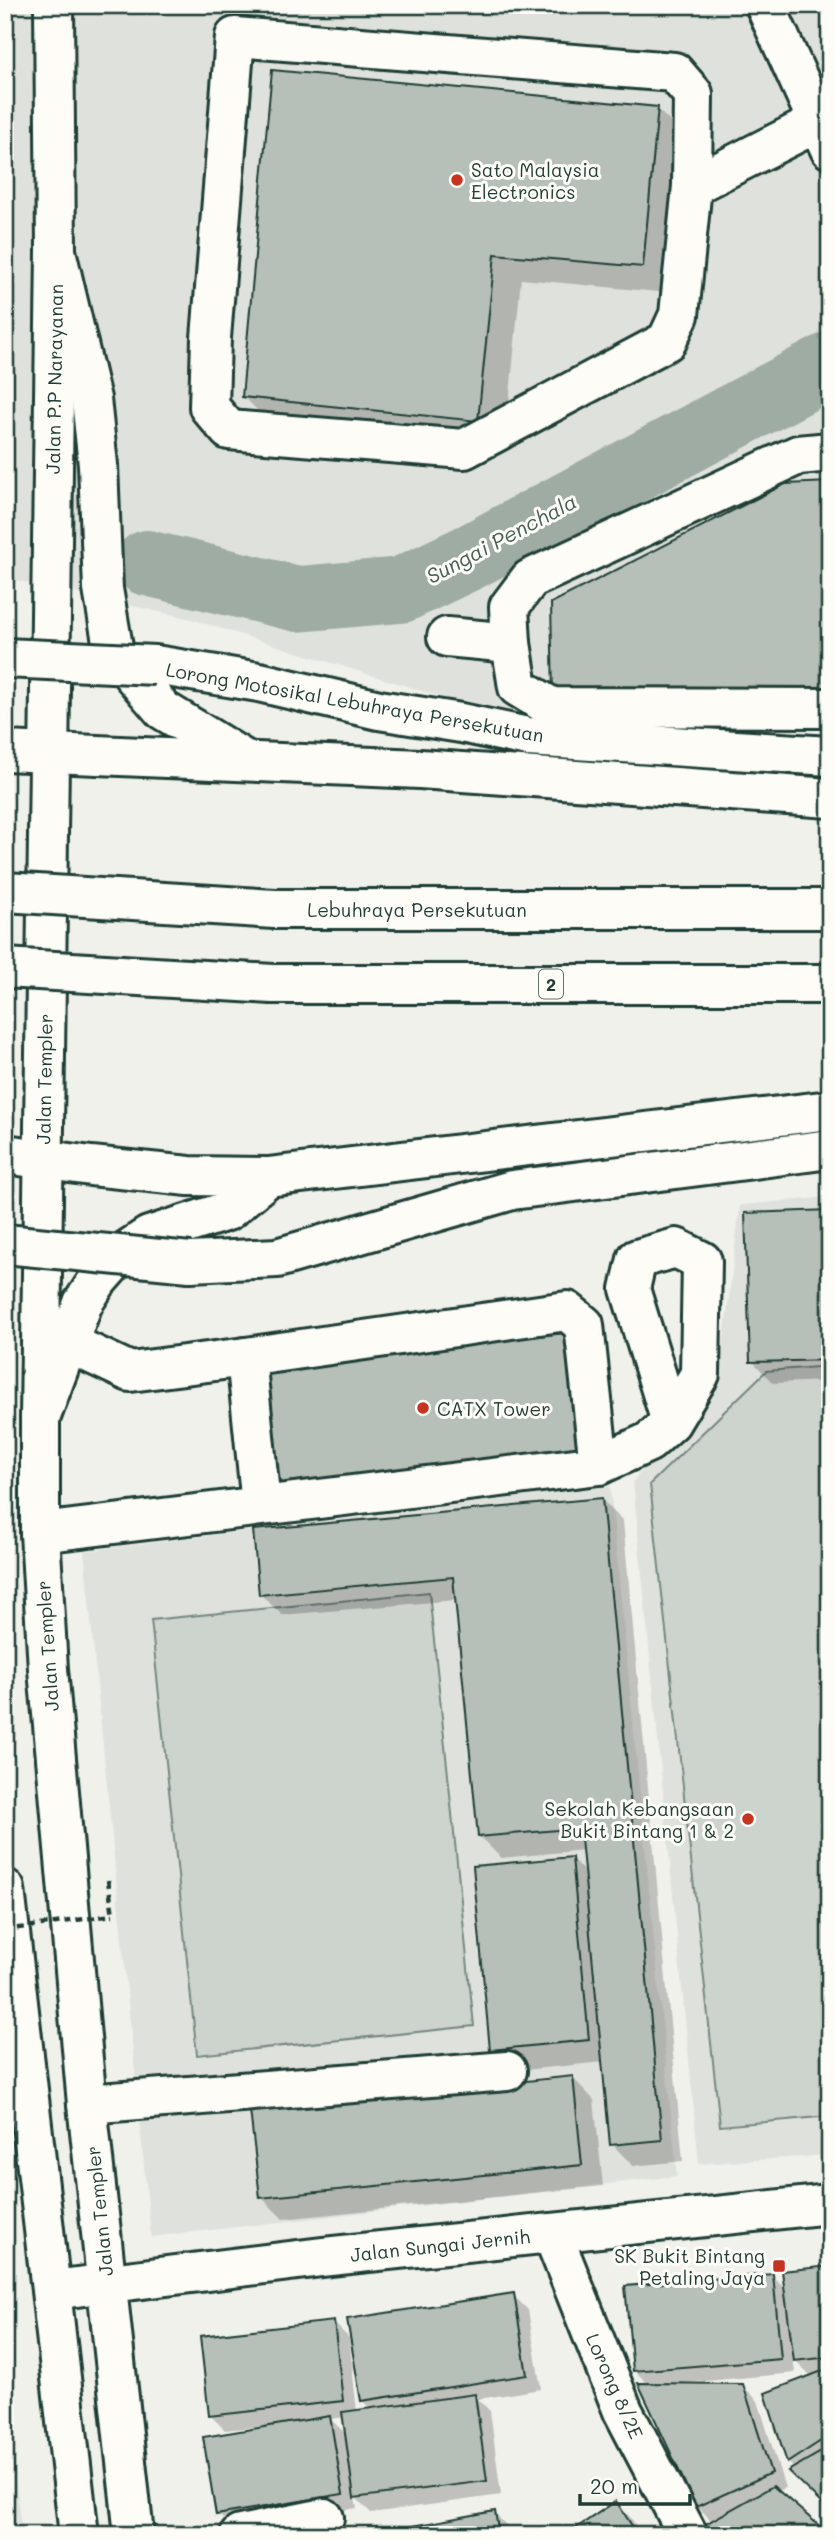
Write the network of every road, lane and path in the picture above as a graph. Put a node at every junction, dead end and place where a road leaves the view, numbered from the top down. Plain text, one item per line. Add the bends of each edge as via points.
1 (54, 5) edge
2 (765, 5) edge
3 (826, 129) edge
4 (692, 186) junction
5 (56, 251) junction
6 (830, 452) edge
7 (447, 637) dead end
8 (511, 643) junction
9 (5, 658) edge
10 (830, 708) edge
11 (5, 751) edge
12 (50, 753) junction
13 (824, 755) edge
14 (249, 762) junction
15 (708, 790) junction
16 (830, 798) edge
17 (5, 892) edge
18 (830, 909) edge
19 (5, 968) edge
20 (830, 984) edge
21 (830, 1110) edge
22 (830, 1149) edge
23 (5, 1154) edge
24 (43, 1159) junction
25 (268, 1177) junction
26 (5, 1244) edge
27 (68, 1343) junction
28 (246, 1357) junction
29 (40, 1419) junction
30 (671, 1422) dead end
31 (599, 1465) junction
32 (261, 1505) junction
33 (40, 1533) junction
34 (107, 1875) dead end
35 (5, 1889) edge
36 (5, 1930) edge
37 (507, 2071) dead end
38 (88, 2104) junction
39 (830, 2204) edge
40 (552, 2233) junction
41 (107, 2284) junction
42 (52, 2290) junction
43 (324, 2518) dead end
44 (79, 2535) edge
45 (134, 2535) edge
46 (240, 2535) edge
47 (688, 2535) edge

1 - 5 main road, Jalan P.P Narayanan
2 - 3 main road
3 - 4 main road
4 - 4 main road via 694,94 674,72 236,37 209,407 229,430 464,449 667,341 679,315
5 - 12 main road, Jalan P.P Narayanan
5 - 14 main road via 91,399 99,465 103,589 114,653 163,710
6 - 8 main road via 798,455 530,579 509,607
7 - 8 main road
8 - 10 main road via 518,687 551,707
9 - 13 main road, Lorong Motosikal Lebuhraya Persekutuan, bridge via 155,665 528,737
11 - 12 main road
12 - 14 main road
12 - 24 main road, Jalan Templer
13 - 15 main road
14 - 15 main road
15 - 16 main road
17 - 18 main road, Lebuhraya Persekutuan, bridge via 275,909
19 - 20 main road, 2, bridge via 273,984
21 - 25 main road
22 - 26 main road, bridge via 512,1190 277,1258 190,1262
23 - 24 main road
24 - 25 main road via 189,1176
24 - 29 main road, Jalan Templer
25 - 27 main road via 227,1211 149,1236 120,1255 83,1303
27 - 28 main road via 130,1372
27 - 29 main road
28 - 31 main road via 567,1311 584,1325
28 - 32 main road
29 - 33 main road, Jalan Templer
30 - 31 main road via 649,1442
31 - 32 main road
32 - 33 main road
33 - 38 main road, Jalan Templer
34 - 36 path, bridge via 113,1915
35 - 42 main road
37 - 38 main road
38 - 41 main road, Jalan Templer
39 - 40 main road, Jalan Sungai Jernih
40 - 41 main road, Jalan Sungai Jernih
40 - 47 main road, Lorong 8/2E via 623,2410
41 - 42 main road, Jalan Sungai Jernih
41 - 45 main road, Jalan Templer
42 - 44 main road
43 - 46 main road

